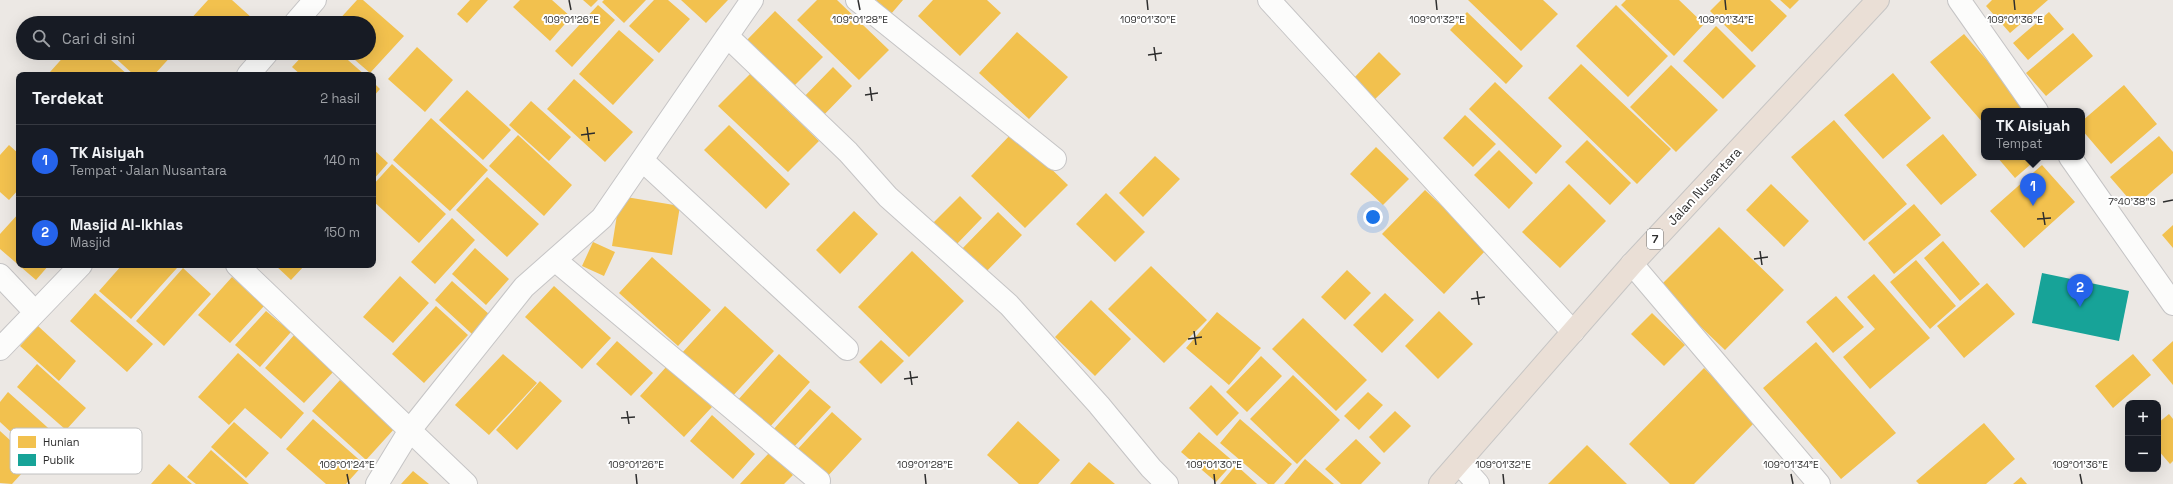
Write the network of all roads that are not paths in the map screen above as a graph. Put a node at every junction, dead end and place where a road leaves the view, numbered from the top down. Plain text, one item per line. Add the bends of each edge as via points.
1 (316, 0) edge
2 (752, 0) edge
3 (858, 0) edge
4 (1269, 0) edge
5 (1878, 0) edge
6 (1959, 0) edge
7 (301, 16) edge
8 (727, 36) junction
9 (262, 60) edge
10 (251, 72) edge
11 (2035, 108) edge
12 (1055, 159) dead end
13 (642, 160) junction
14 (2072, 160) edge
15 (555, 260) junction
16 (1632, 264) junction
17 (78, 268) edge
18 (239, 268) edge
19 (0, 276) edge
20 (2173, 304) edge
21 (35, 312) junction
22 (1573, 332) junction
23 (847, 349) dead end
24 (0, 350) edge
25 (410, 430) junction
26 (1459, 463) junction
27 (819, 481) dead end
28 (377, 484) edge
29 (466, 484) edge
30 (1167, 484) edge
31 (1440, 484) edge
32 (1478, 484) edge
33 (1819, 484) edge

1 - 7 street
2 - 8 street
3 - 12 street
4 - 22 street
5 - 16 highway, Jalan Nusantara / 7
6 - 11 street
8 - 13 street
8 - 30 street via 848,152 888,197 1008,305
9 - 10 street
13 - 15 street via 602,218
13 - 23 street
14 - 20 street
15 - 25 street via 524,287
15 - 27 street
16 - 22 highway, Jalan Nusantara / 7
16 - 33 street
17 - 21 street
18 - 25 street
19 - 21 street
21 - 24 street
22 - 26 highway, Jalan Nusantara / 7
25 - 28 street
25 - 29 street
26 - 31 highway, Jalan Nusantara / 7
26 - 32 street

